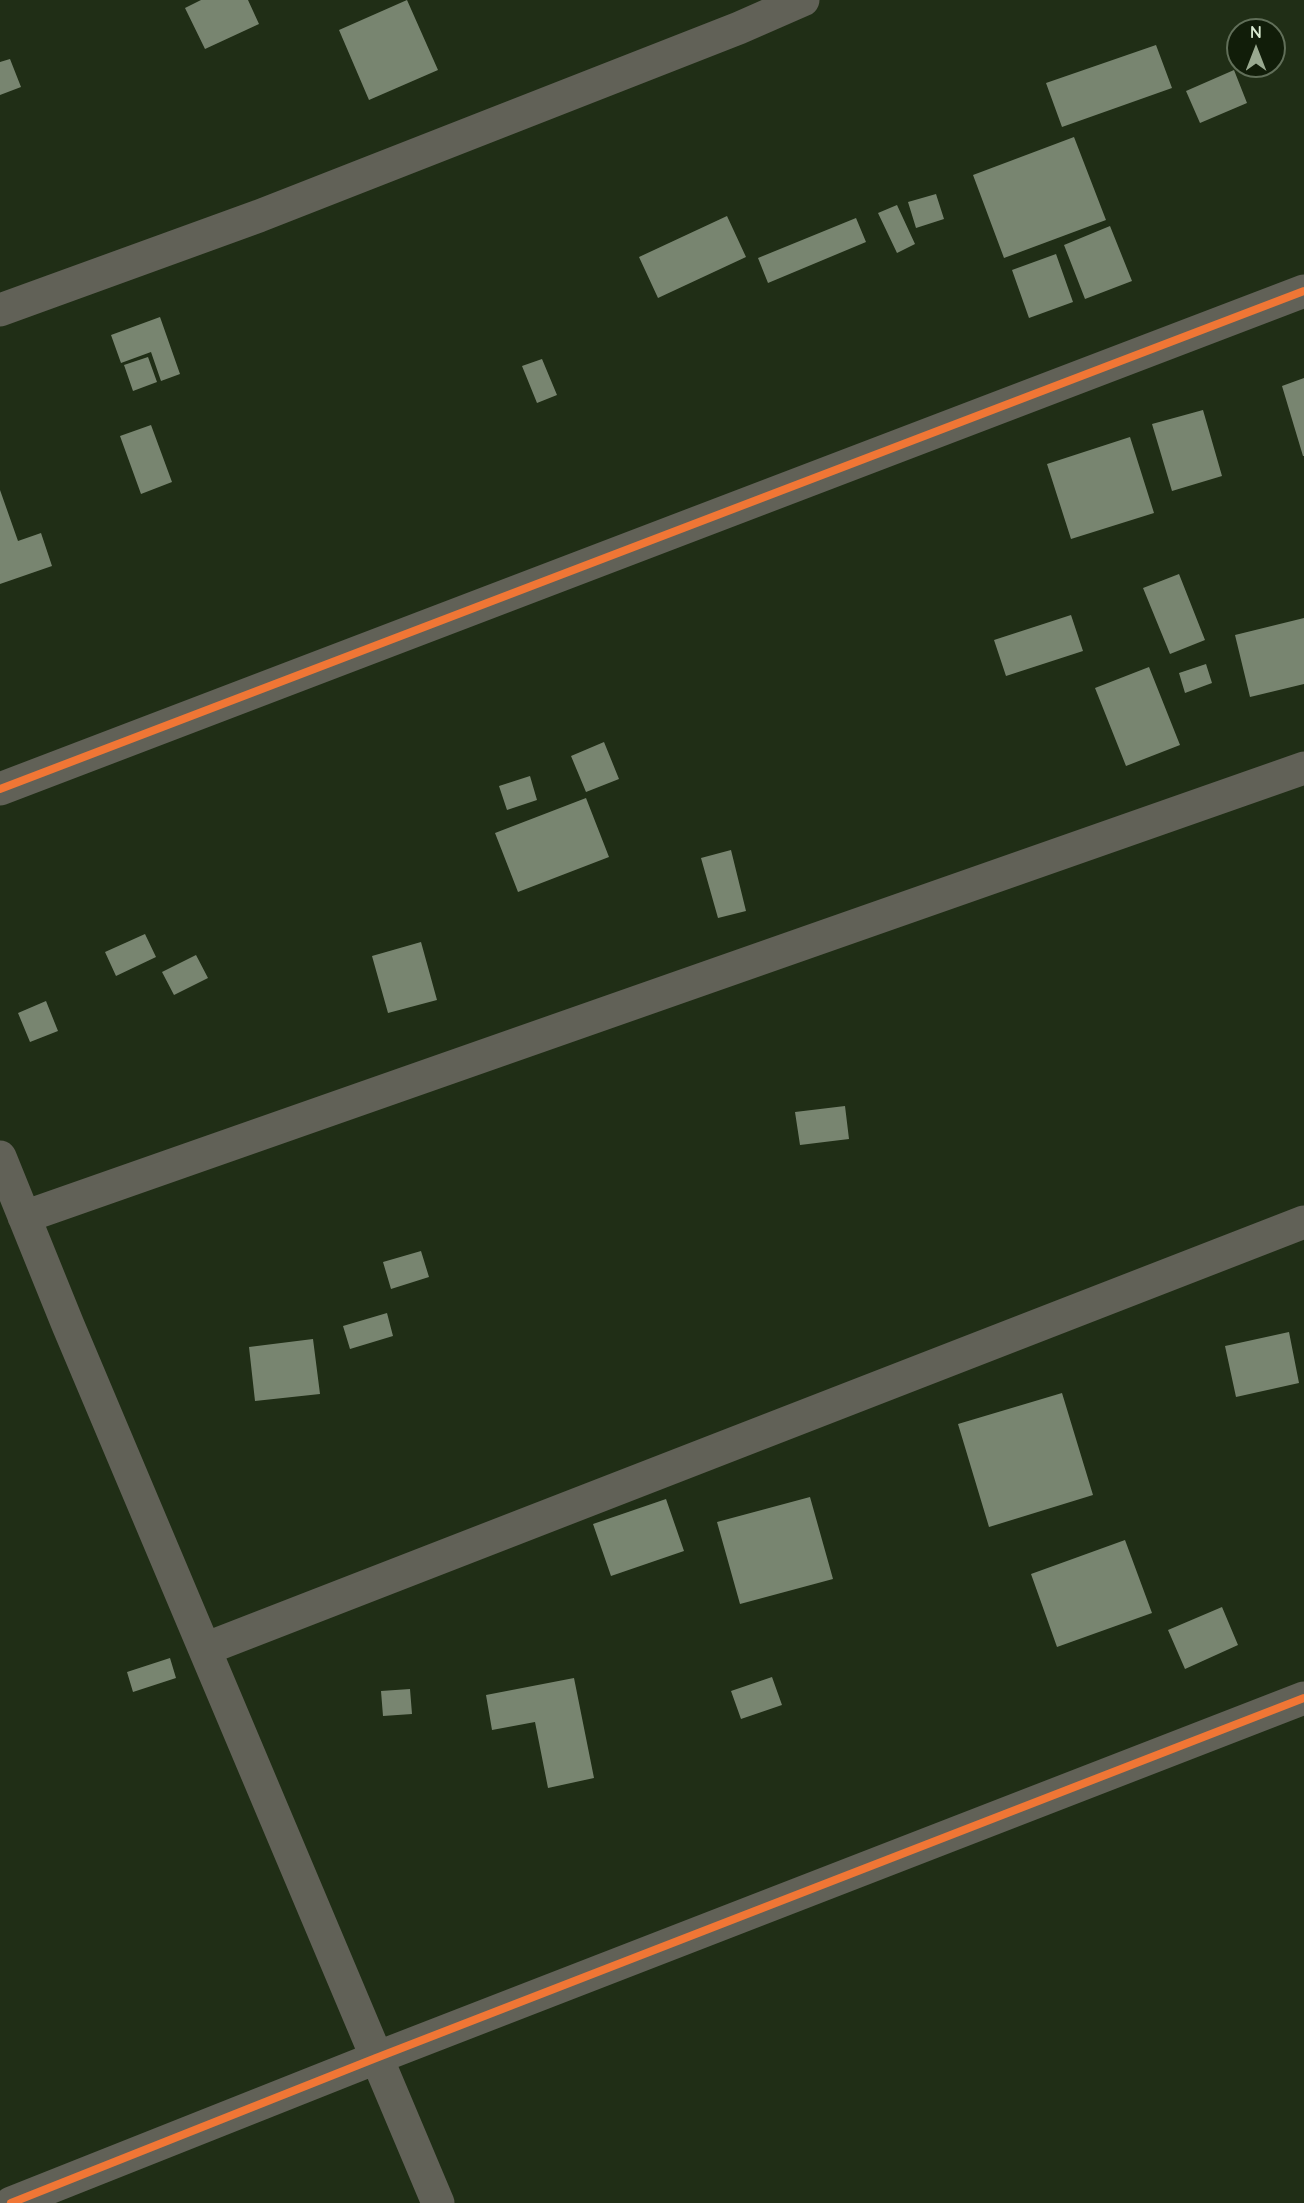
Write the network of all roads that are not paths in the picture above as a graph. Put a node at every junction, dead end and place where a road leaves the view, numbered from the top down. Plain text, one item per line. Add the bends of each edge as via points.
1 (803, 0) edge
2 (1304, 291) edge
3 (0, 310) edge
4 (1304, 768) edge
5 (0, 789) edge
6 (0, 1157) edge
7 (24, 1217) junction
8 (1304, 1222) edge
9 (205, 1649) junction
10 (1304, 1698) edge
11 (376, 2058) junction
12 (11, 2203) edge
13 (438, 2203) edge

1 - 3 street via 259,216
2 - 5 street
4 - 7 street
6 - 7 street
7 - 9 street
8 - 9 street
9 - 11 street
10 - 11 street
11 - 12 street
11 - 13 street

